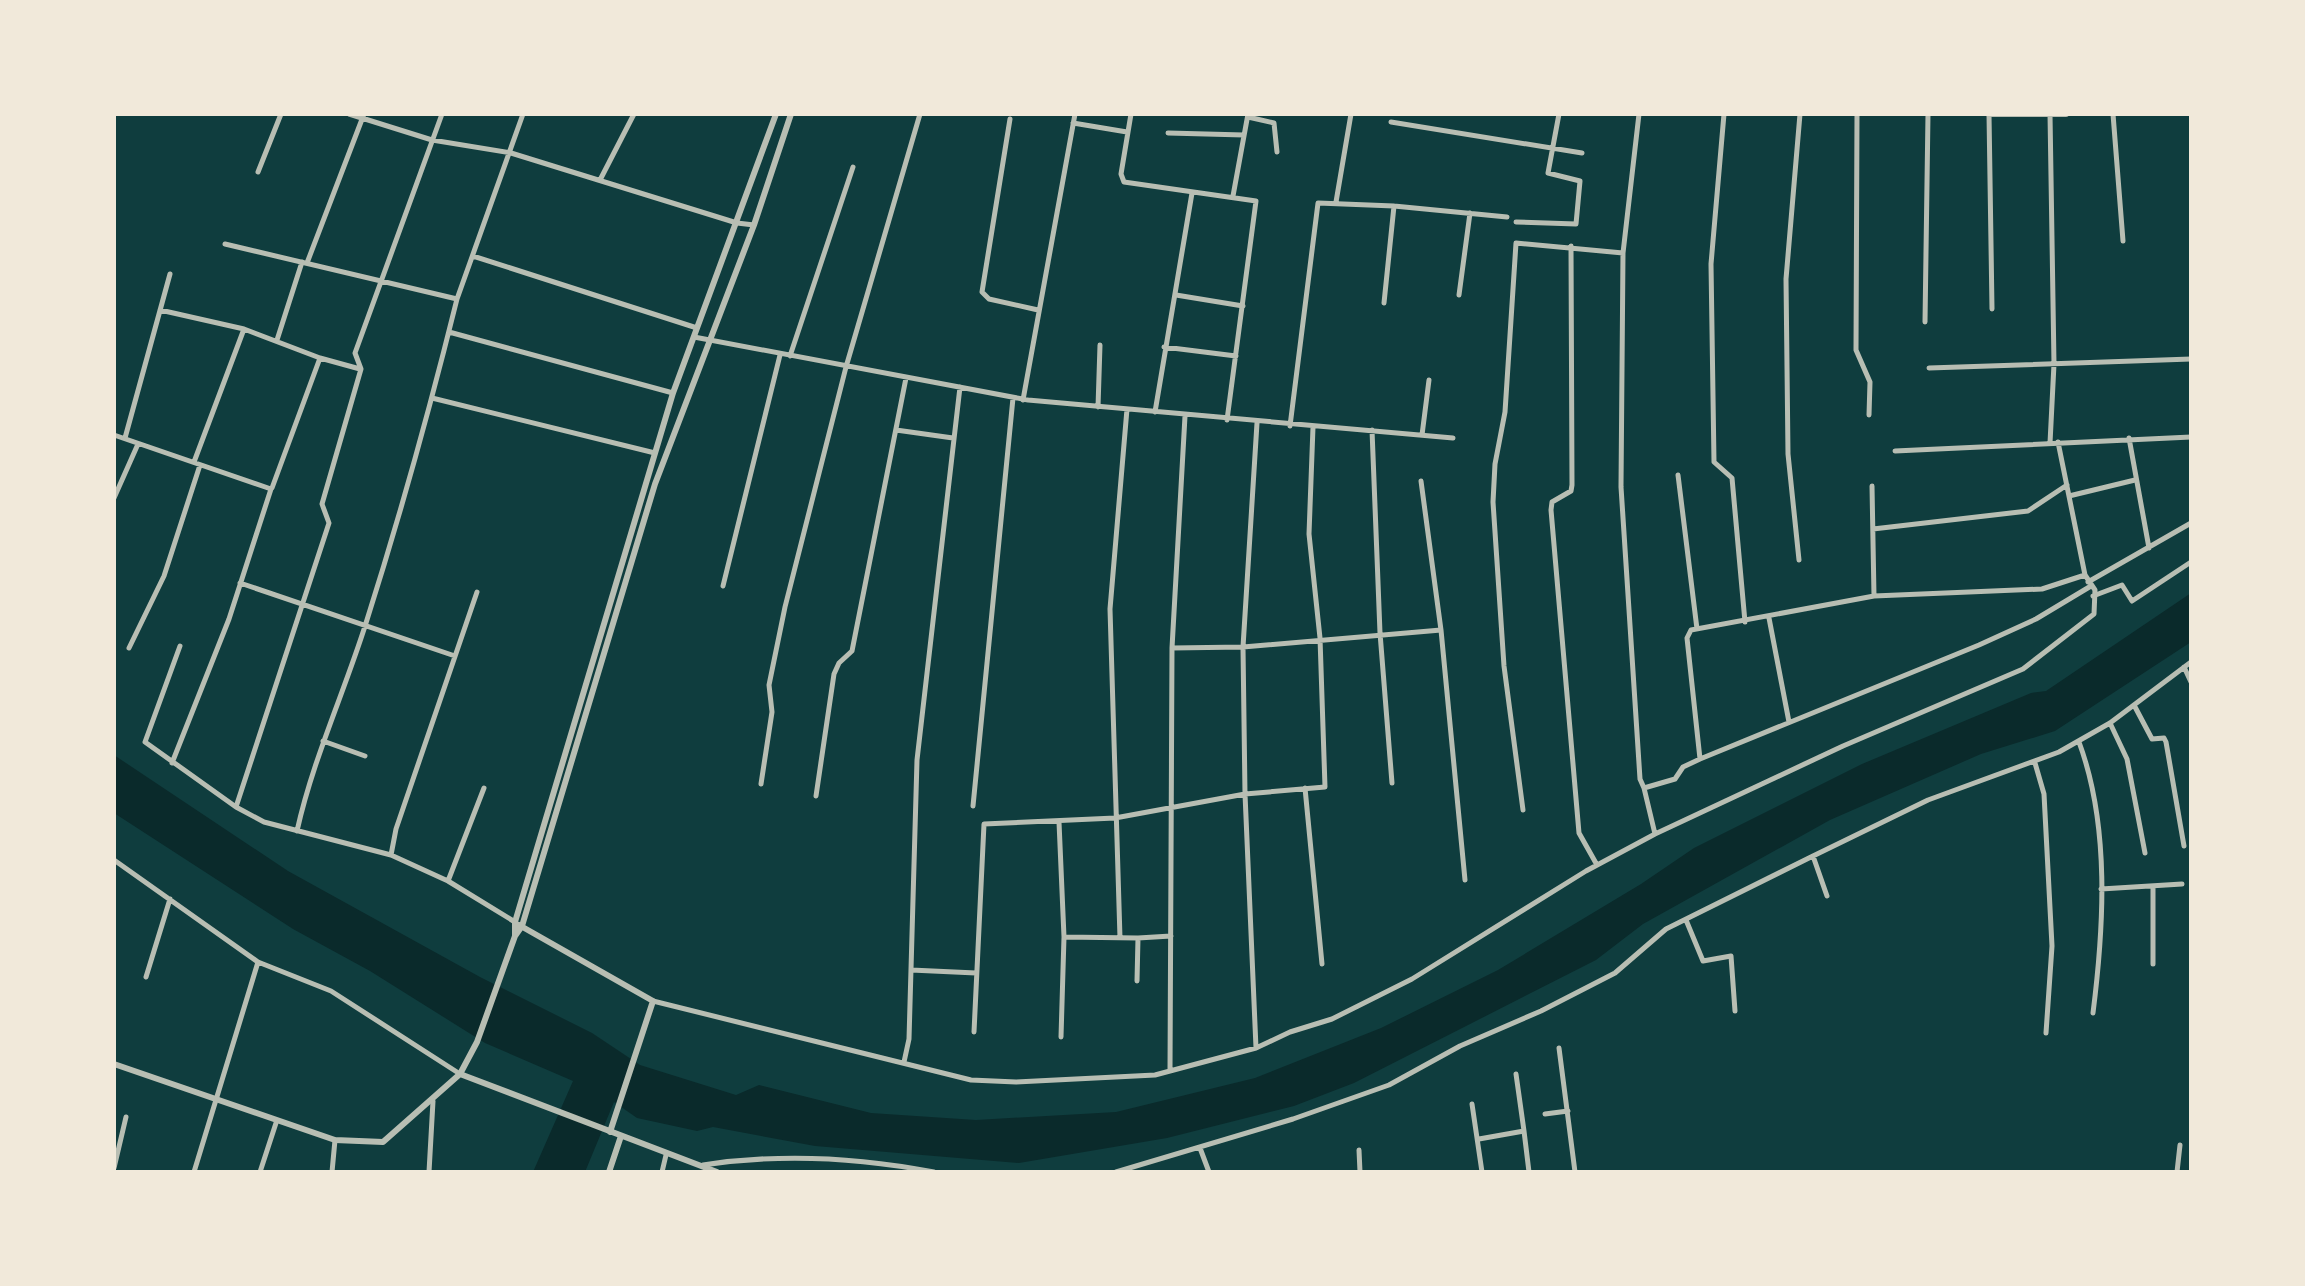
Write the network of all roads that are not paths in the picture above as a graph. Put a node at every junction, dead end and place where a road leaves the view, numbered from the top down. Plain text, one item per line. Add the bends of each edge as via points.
1 (281, 114) edge
2 (349, 114) edge
3 (442, 114) edge
4 (523, 114) edge
5 (634, 114) edge
6 (776, 114) edge
7 (791, 114) edge
8 (920, 114) edge
9 (1075, 114) edge
10 (1131, 114) edge
11 (1351, 114) edge
12 (1559, 114) edge
13 (1639, 114) edge
14 (1724, 114) edge
15 (1800, 114) edge
16 (1857, 114) edge
17 (1928, 114) edge
18 (1989, 114) edge
19 (2066, 114) edge
20 (2113, 114) edge
21 (1248, 115) edge
22 (2050, 115) edge
23 (363, 116) edge
24 (1010, 119) dead end
25 (1391, 122) dead end
26 (1073, 123) junction
27 (1128, 132) junction
28 (1168, 133) dead end
29 (1244, 135) junction
30 (432, 140) junction
31 (1553, 149) junction
32 (1277, 152) dead end
33 (511, 153) junction
34 (1582, 153) dead end
35 (853, 167) dead end
36 (258, 172) dead end
37 (600, 180) junction
38 (1192, 193) junction
39 (1233, 196) junction
40 (1336, 202) junction
41 (1394, 206) junction
42 (1470, 213) junction
43 (1507, 217) dead end
44 (1516, 222) dead end
45 (737, 223) junction
46 (754, 225) junction
47 (2123, 241) dead end
48 (225, 244) dead end
49 (1571, 246) junction
50 (1623, 253) junction
51 (473, 256) junction
52 (304, 263) junction
53 (170, 274) dead end
54 (380, 281) junction
55 (1176, 295) junction
56 (1459, 295) dead end
57 (457, 299) junction
58 (1384, 303) dead end
59 (1243, 306) junction
60 (1992, 309) dead end
61 (160, 310) junction
62 (1038, 310) junction
63 (1925, 322) dead end
64 (697, 328) junction
65 (244, 329) junction
66 (449, 332) junction
67 (694, 337) junction
68 (277, 340) junction
69 (709, 340) junction
70 (1100, 345) dead end
71 (1164, 347) junction
72 (780, 355) junction
73 (790, 356) junction
74 (1236, 356) junction
75 (320, 358) junction
76 (2191, 359) edge
77 (2054, 364) junction
78 (846, 367) junction
79 (1929, 368) dead end
80 (361, 369) junction
81 (906, 378) junction
82 (1429, 380) dead end
83 (960, 387) junction
84 (673, 393) junction
85 (432, 398) junction
86 (1013, 398) junction
87 (1023, 400) junction
88 (1098, 407) junction
89 (1127, 409) junction
90 (1155, 412) junction
91 (1869, 415) dead end
92 (1185, 416) junction
93 (1227, 420) junction
94 (1257, 423) junction
95 (1290, 426) junction
96 (1313, 427) junction
97 (896, 430) junction
98 (1372, 430) junction
99 (114, 435) edge
100 (1422, 435) junction
101 (2191, 437) edge
102 (125, 438) junction
103 (953, 438) junction
104 (1453, 438) dead end
105 (2129, 438) junction
106 (2058, 442) junction
107 (2050, 443) junction
108 (138, 444) junction
109 (1895, 451) dead end
110 (655, 453) junction
111 (197, 464) junction
112 (1678, 475) dead end
113 (2135, 480) junction
114 (1421, 481) dead end
115 (2067, 485) junction
116 (1872, 486) dead end
117 (271, 489) junction
118 (2069, 496) junction
119 (114, 498) edge
120 (2191, 523) edge
121 (1873, 529) junction
122 (2149, 548) junction
123 (1799, 560) dead end
124 (2191, 562) edge
125 (2088, 581) junction
126 (240, 583) junction
127 (723, 586) dead end
128 (477, 592) dead end
129 (1874, 596) junction
130 (2092, 596) junction
131 (303, 604) junction
132 (1769, 618) junction
133 (1745, 622) junction
134 (365, 626) junction
135 (1697, 629) junction
136 (1441, 630) junction
137 (1380, 633) junction
138 (1320, 638) junction
139 (180, 646) dead end
140 (1243, 647) junction
141 (129, 648) dead end
142 (1172, 648) junction
143 (455, 656) junction
144 (2191, 662) edge
145 (2184, 667) junction
146 (2191, 682) edge
147 (2134, 705) junction
148 (1789, 722) junction
149 (2110, 723) junction
150 (323, 741) junction
151 (2079, 742) junction
152 (365, 756) dead end
153 (1700, 759) junction
154 (172, 763) junction
155 (2035, 763) junction
156 (1392, 783) dead end
157 (761, 784) dead end
158 (484, 788) dead end
159 (1305, 788) junction
160 (1644, 788) junction
161 (1245, 794) junction
162 (816, 796) dead end
163 (973, 806) dead end
164 (236, 807) junction
165 (1171, 809) junction
166 (1523, 810) dead end
167 (1115, 818) junction
168 (1059, 822) junction
169 (297, 831) junction
170 (1655, 834) junction
171 (2184, 846) dead end
172 (2145, 853) dead end
173 (391, 855) junction
174 (1813, 856) junction
175 (114, 860) edge
176 (1597, 865) junction
177 (1465, 880) dead end
178 (448, 881) junction
179 (2182, 884) dead end
180 (2153, 886) junction
181 (2101, 889) junction
182 (1827, 896) dead end
183 (170, 899) junction
184 (1686, 920) junction
185 (515, 922) junction
186 (522, 926) junction
187 (515, 936) junction
188 (1171, 936) junction
189 (1064, 937) junction
190 (1120, 938) junction
191 (1138, 938) junction
192 (258, 962) junction
193 (1322, 964) dead end
194 (2153, 964) dead end
195 (911, 970) junction
196 (976, 973) junction
197 (146, 977) dead end
198 (1137, 981) dead end
199 (653, 1001) junction
200 (1735, 1011) dead end
201 (2093, 1013) dead end
202 (974, 1032) dead end
203 (2046, 1033) dead end
204 (1061, 1037) dead end
205 (1256, 1048) junction
206 (1559, 1048) dead end
207 (904, 1062) junction
208 (114, 1064) edge
209 (1170, 1071) junction
210 (460, 1074) junction
211 (1516, 1074) dead end
212 (214, 1099) junction
213 (433, 1101) junction
214 (1472, 1104) dead end
215 (1568, 1111) junction
216 (1545, 1114) dead end
217 (126, 1117) dead end
218 (276, 1123) junction
219 (606, 1131) junction
220 (1524, 1131) junction
221 (621, 1136) junction
222 (1479, 1139) junction
223 (335, 1140) junction
224 (2180, 1145) dead end
225 (1200, 1148) junction
226 (1359, 1150) dead end
227 (666, 1155) junction
228 (703, 1165) junction
229 (114, 1168) edge
230 (194, 1172) edge
231 (260, 1172) edge
232 (332, 1172) edge
233 (429, 1172) edge
234 (609, 1172) edge
235 (662, 1172) edge
236 (717, 1172) edge
237 (934, 1172) edge
238 (1116, 1172) edge
239 (1209, 1172) edge
240 (1360, 1172) edge
241 (1482, 1172) edge
242 (1529, 1172) edge
243 (1575, 1172) edge
244 (2177, 1172) edge

1 - 36 street
2 - 23 street
3 - 30 street
4 - 33 street
5 - 37 street
6 - 45 street
7 - 46 street
8 - 78 street
9 - 26 street
10 - 27 street
11 - 40 street
12 - 31 street
13 - 50 street
14 - 133 street via 1711,264 1714,462 1732,478
15 - 123 street via 1786,279 1788,454
16 - 91 street via 1856,350 1870,382
17 - 63 street
18 - 22 street
18 - 60 street
19 - 22 street
20 - 47 street
21 - 29 street
21 - 32 street via 1274,123
22 - 77 street
23 - 30 street
23 - 52 street
24 - 62 street via 982,292 989,299
25 - 31 street
26 - 27 street
26 - 62 street
27 - 38 street via 1124,182
28 - 29 street
29 - 39 street
30 - 33 street
30 - 54 street
31 - 34 street
31 - 44 street via 1549,174 1581,183 1576,224
33 - 37 street
33 - 51 street
35 - 73 street
37 - 45 street
38 - 39 street
38 - 55 street
39 - 59 street via 1254,199 1257,205
40 - 41 street
40 - 95 street via 1322,202 1315,209
41 - 42 street
41 - 58 street
42 - 43 street
42 - 56 street
45 - 46 street
45 - 64 street
46 - 69 street
48 - 52 street
49 - 50 street
49 - 166 street via 1516,243 1505,412 1495,464 1504,666
49 - 176 street via 1572,485 1552,502 1551,510 1579,833
50 - 160 street via 1621,487
51 - 57 street
51 - 64 street
52 - 54 street
52 - 68 street
53 - 61 street
54 - 57 street
54 - 80 street via 355,353
55 - 59 street
55 - 71 street
57 - 66 street
59 - 74 street
61 - 65 street
61 - 102 street
62 - 87 street
64 - 67 street
65 - 68 street
65 - 111 street
66 - 84 street
66 - 85 street
67 - 69 street
67 - 84 street
68 - 75 street
69 - 72 street
69 - 186 street via 655,484
70 - 88 street
71 - 74 street
71 - 90 street
72 - 73 street
72 - 127 street
73 - 78 street
74 - 93 street
75 - 80 street
75 - 117 street
76 - 77 street
77 - 79 street
77 - 107 street
78 - 81 street
78 - 157 street via 769,685 772,712
80 - 131 street via 322,504 329,523
81 - 83 street
81 - 97 street
82 - 100 street
83 - 86 street
83 - 103 street
84 - 110 street
85 - 110 street
85 - 134 street
86 - 87 street
86 - 163 street
87 - 88 street
88 - 89 street
89 - 90 street
89 - 167 street via 1110,609
90 - 92 street
92 - 93 street
92 - 142 street
93 - 94 street
94 - 95 street
94 - 140 street
95 - 96 street
96 - 98 street
96 - 138 street via 1309,534
97 - 103 street
97 - 162 street via 852,651 834,674
98 - 100 street
98 - 137 street
99 - 102 street
100 - 104 street
101 - 105 street
102 - 108 street
103 - 195 street via 917,760
105 - 106 street
105 - 113 street
106 - 107 street
106 - 115 street
107 - 109 street
108 - 111 street
108 - 119 street
110 - 185 street
111 - 117 street
111 - 141 street via 164,576
112 - 135 street
113 - 118 street
113 - 122 street
114 - 136 street
115 - 118 street
115 - 121 street via 2028,511
116 - 121 street
117 - 126 street
118 - 125 street
120 - 122 street
121 - 129 street
122 - 125 street
124 - 130 street via 2132,601 2122,585
125 - 129 street via 2042,589
125 - 130 street via 2095,590
125 - 148 street via 2036,619
126 - 131 street
126 - 154 street
128 - 143 street
129 - 132 street
130 - 170 street via 2094,614 2023,669
131 - 134 street
131 - 164 street
132 - 133 street
132 - 148 street
133 - 135 street
134 - 143 street
134 - 150 street
135 - 153 street via 1687,638
136 - 137 street
136 - 177 street
137 - 138 street
137 - 156 street
138 - 140 street
138 - 159 street via 1325,787
139 - 154 street via 145,742
140 - 142 street
140 - 161 street
142 - 165 street
143 - 173 street
144 - 145 street
145 - 146 street
145 - 147 street
147 - 149 street
147 - 171 street via 2152,739 2166,742
148 - 153 street
149 - 151 street
149 - 172 street via 2127,759
150 - 152 street
150 - 169 street
151 - 155 street
151 - 181 street via 2089,769
153 - 160 street via 1683,767 1675,779
154 - 164 street
155 - 174 street via 1928,800
155 - 203 street via 2044,794 2051,931
158 - 178 street
159 - 161 street
159 - 193 street
160 - 170 street
161 - 165 street
161 - 205 street
164 - 169 street
165 - 167 street
165 - 188 street
167 - 168 street
167 - 190 street
168 - 189 street
168 - 196 street via 984,824
169 - 173 street
170 - 176 street
173 - 178 street
174 - 182 street
174 - 184 street
175 - 183 street
176 - 205 street via 1412,979 1332,1019
178 - 185 street
179 - 180 street
180 - 181 street
180 - 194 street
181 - 201 street
183 - 192 street
183 - 197 street
184 - 200 street via 1703,961 1731,956
184 - 225 street via 1666,929 1615,973 1389,1085
185 - 186 street
185 - 187 street
186 - 187 street
186 - 199 street
187 - 210 street
188 - 191 street
188 - 209 street
189 - 190 street
189 - 204 street
190 - 191 street
191 - 198 street
192 - 210 street via 331,991
192 - 212 street
195 - 196 street
195 - 207 street
196 - 202 street
199 - 207 street
199 - 219 street via 615,1119
205 - 209 street
206 - 215 street
207 - 209 street via 971,1080 1016,1082
208 - 212 street
210 - 213 street
210 - 219 street
211 - 220 street
212 - 218 street
212 - 230 street
213 - 223 street via 383,1142
213 - 233 street
214 - 222 street
215 - 216 street
215 - 243 street
217 - 229 street
218 - 223 street
218 - 231 street
219 - 221 street
220 - 222 street
220 - 242 street
221 - 227 street
221 - 234 street
222 - 241 street
223 - 232 street
224 - 244 street
225 - 238 street
225 - 239 street
226 - 240 street
227 - 228 street
227 - 235 street
228 - 236 street
228 - 237 street via 795,1156

